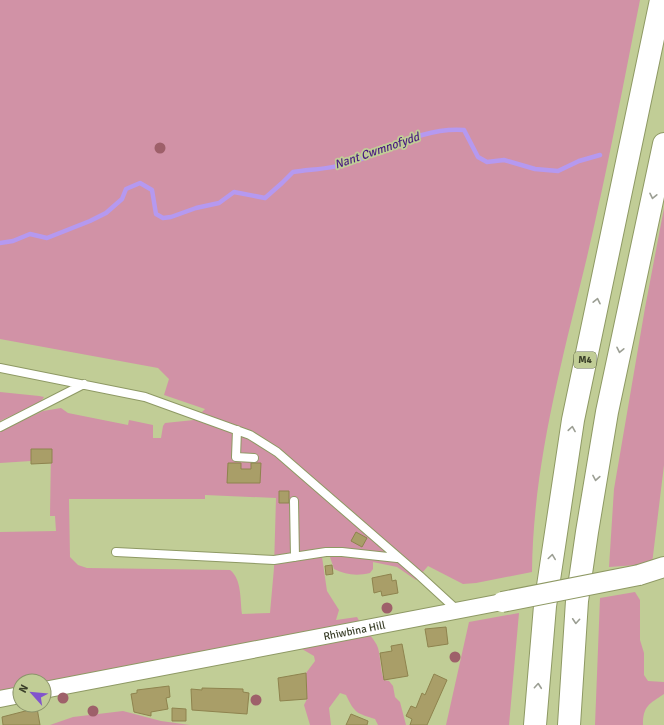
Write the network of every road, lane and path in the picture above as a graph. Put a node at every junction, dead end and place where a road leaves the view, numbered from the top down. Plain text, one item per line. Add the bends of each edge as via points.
1 (661, 0) edge
2 (664, 144) edge
3 (0, 368) edge
4 (84, 384) junction
5 (0, 427) edge
6 (237, 430) junction
7 (254, 458) dead end
8 (294, 501) dead end
9 (116, 552) dead end
10 (295, 556) junction
11 (397, 558) junction
12 (664, 567) edge
13 (502, 602) joint
14 (457, 610) junction
15 (52, 688) edge
16 (12, 697) edge
17 (0, 699) edge
18 (534, 725) edge
19 (569, 725) edge

18 -> 1 highway, M4 via 545,606 573,420
2 -> 19 highway via 607,412 587,532 577,601
3 - 4 lane
4 - 5 lane
4 - 6 lane via 145,397
6 - 7 lane via 236,458
6 - 11 lane via 278,452
8 - 10 lane
9 - 10 lane via 274,560
10 - 11 lane via 342,552
11 - 14 lane
12 - 13 street, Rhiwbina Hill, bridge via 639,575
13 - 14 street, Rhiwbina Hill
14 - 15 street, Rhiwbina Hill
16 - 17 street

